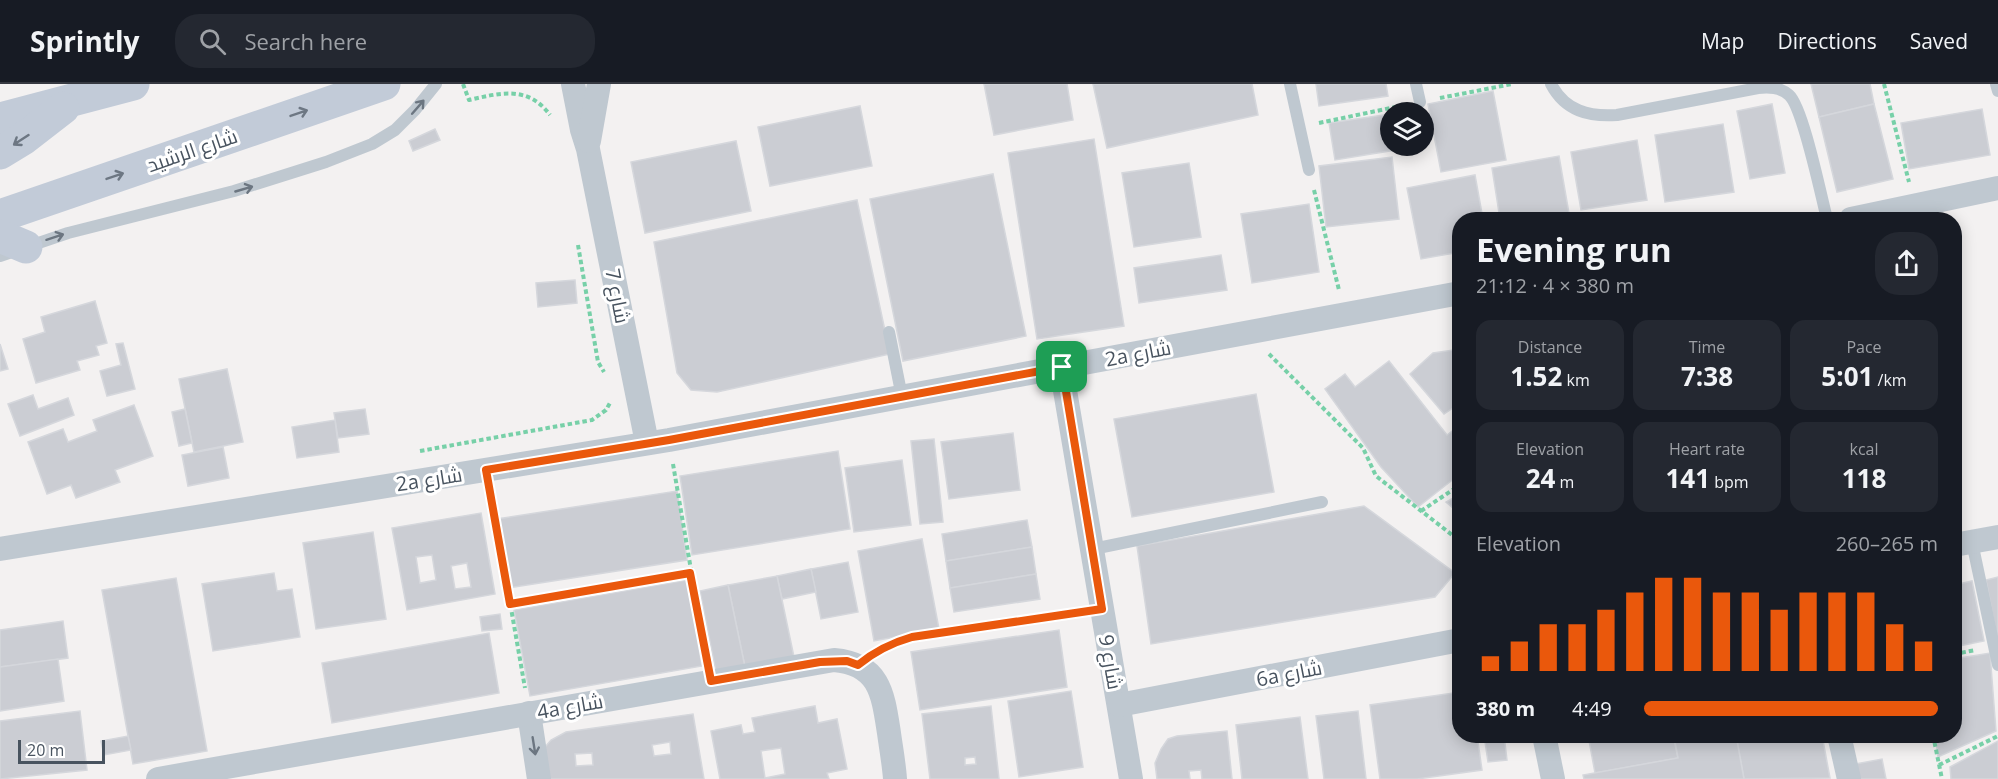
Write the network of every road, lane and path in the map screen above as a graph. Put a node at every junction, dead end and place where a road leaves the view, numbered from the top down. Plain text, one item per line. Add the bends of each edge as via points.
1 (133, 84) edge
2 (384, 84) edge
3 (436, 84) edge
4 (463, 84) edge
5 (573, 84) edge
6 (599, 84) edge
7 (1290, 84) edge
8 (1416, 84) edge
9 (1551, 84) edge
10 (1884, 84) edge
11 (1996, 84) edge
12 (1998, 91) edge
13 (78, 92) edge
14 (1420, 102) dead end
15 (0, 119) edge
16 (552, 119) dead end
17 (588, 149) junction
18 (0, 153) edge
19 (1309, 170) joint
20 (1998, 188) edge
21 (1916, 206) junction
22 (1825, 212) edge
23 (1886, 212) edge
24 (0, 216) edge
25 (576, 237) dead end
26 (9, 246) edge
27 (1452, 294) edge
28 (1345, 314) junction
29 (889, 332) dead end
30 (1248, 332) junction
31 (1062, 367) junction
32 (609, 380) dead end
33 (612, 391) dead end
34 (902, 397) junction
35 (658, 441) junction
36 (409, 453) dead end
37 (486, 470) junction
38 (1452, 490) edge
39 (1322, 502) dead end
40 (1421, 511) junction
41 (1452, 535) edge
42 (1998, 537) edge
43 (1963, 544) edge
44 (0, 549) edge
45 (1092, 549) junction
46 (690, 573) junction
47 (510, 604) junction
48 (1102, 609) junction
49 (1452, 642) edge
50 (858, 665) junction
51 (1998, 665) edge
52 (711, 681) junction
53 (1119, 705) junction
54 (529, 713) junction
55 (1998, 736) edge
56 (1545, 743) edge
57 (1841, 743) edge
58 (1935, 743) edge
59 (1939, 765) junction
60 (272, 769) edge
61 (158, 779) edge
62 (539, 779) edge
63 (895, 779) edge
64 (1131, 779) edge
65 (1552, 779) edge
66 (1849, 779) edge
67 (1942, 779) edge

1 - 13 main road
24 -> 2 main road, شارع الرشيد
26 -> 3 lane via 253,186 372,144 395,130
4 - 16 path via 469,100 509,92 521,94 543,106
5 - 17 street, شارع 7
6 - 17 street, شارع 7
7 - 19 lane
8 - 14 lane
9 - 22 lane via 1568,105 1600,117 1758,88 1779,89 1788,94 1799,112
10 - 21 path
11 - 12 lane
13 - 15 main road
13 -> 18 main road via 32,133
17 - 35 street, شارع 7
19 - 28 path
20 - 21 street
21 - 23 street
25 - 32 path via 598,362
27 - 28 street, 2a شارع
28 - 30 street, 2a شارع
29 - 34 lane
30 - 31 street, 2a شارع
30 - 40 path via 1363,448 1376,476
31 - 34 street, 2a شارع
31 - 45 street, شارع 9
33 - 36 path via 606,410 592,420
34 - 35 street, 2a شارع
35 - 37 street, 2a شارع
35 - 46 path
37 - 44 street, 2a شارع
37 - 47 path
38 - 40 path
39 - 45 lane
40 - 41 path
42 - 43 street
43 - 51 lane
45 - 48 street, شارع 9
46 - 47 path
46 - 52 path
47 - 54 path
48 - 50 path via 912,637 883,647
48 - 53 street, شارع 9
49 - 53 street, 6a شارع
50 - 52 street, 4a شارع via 847,661 820,662
50 - 63 street via 870,673 884,697
52 - 54 street, 4a شارع
53 - 64 street, شارع 9
54 - 60 street, 4a شارع
54 -> 62 street
55 - 59 path
56 - 65 street
57 - 66 street
58 - 59 path
59 - 67 path
60 - 61 street, 4a شارع

